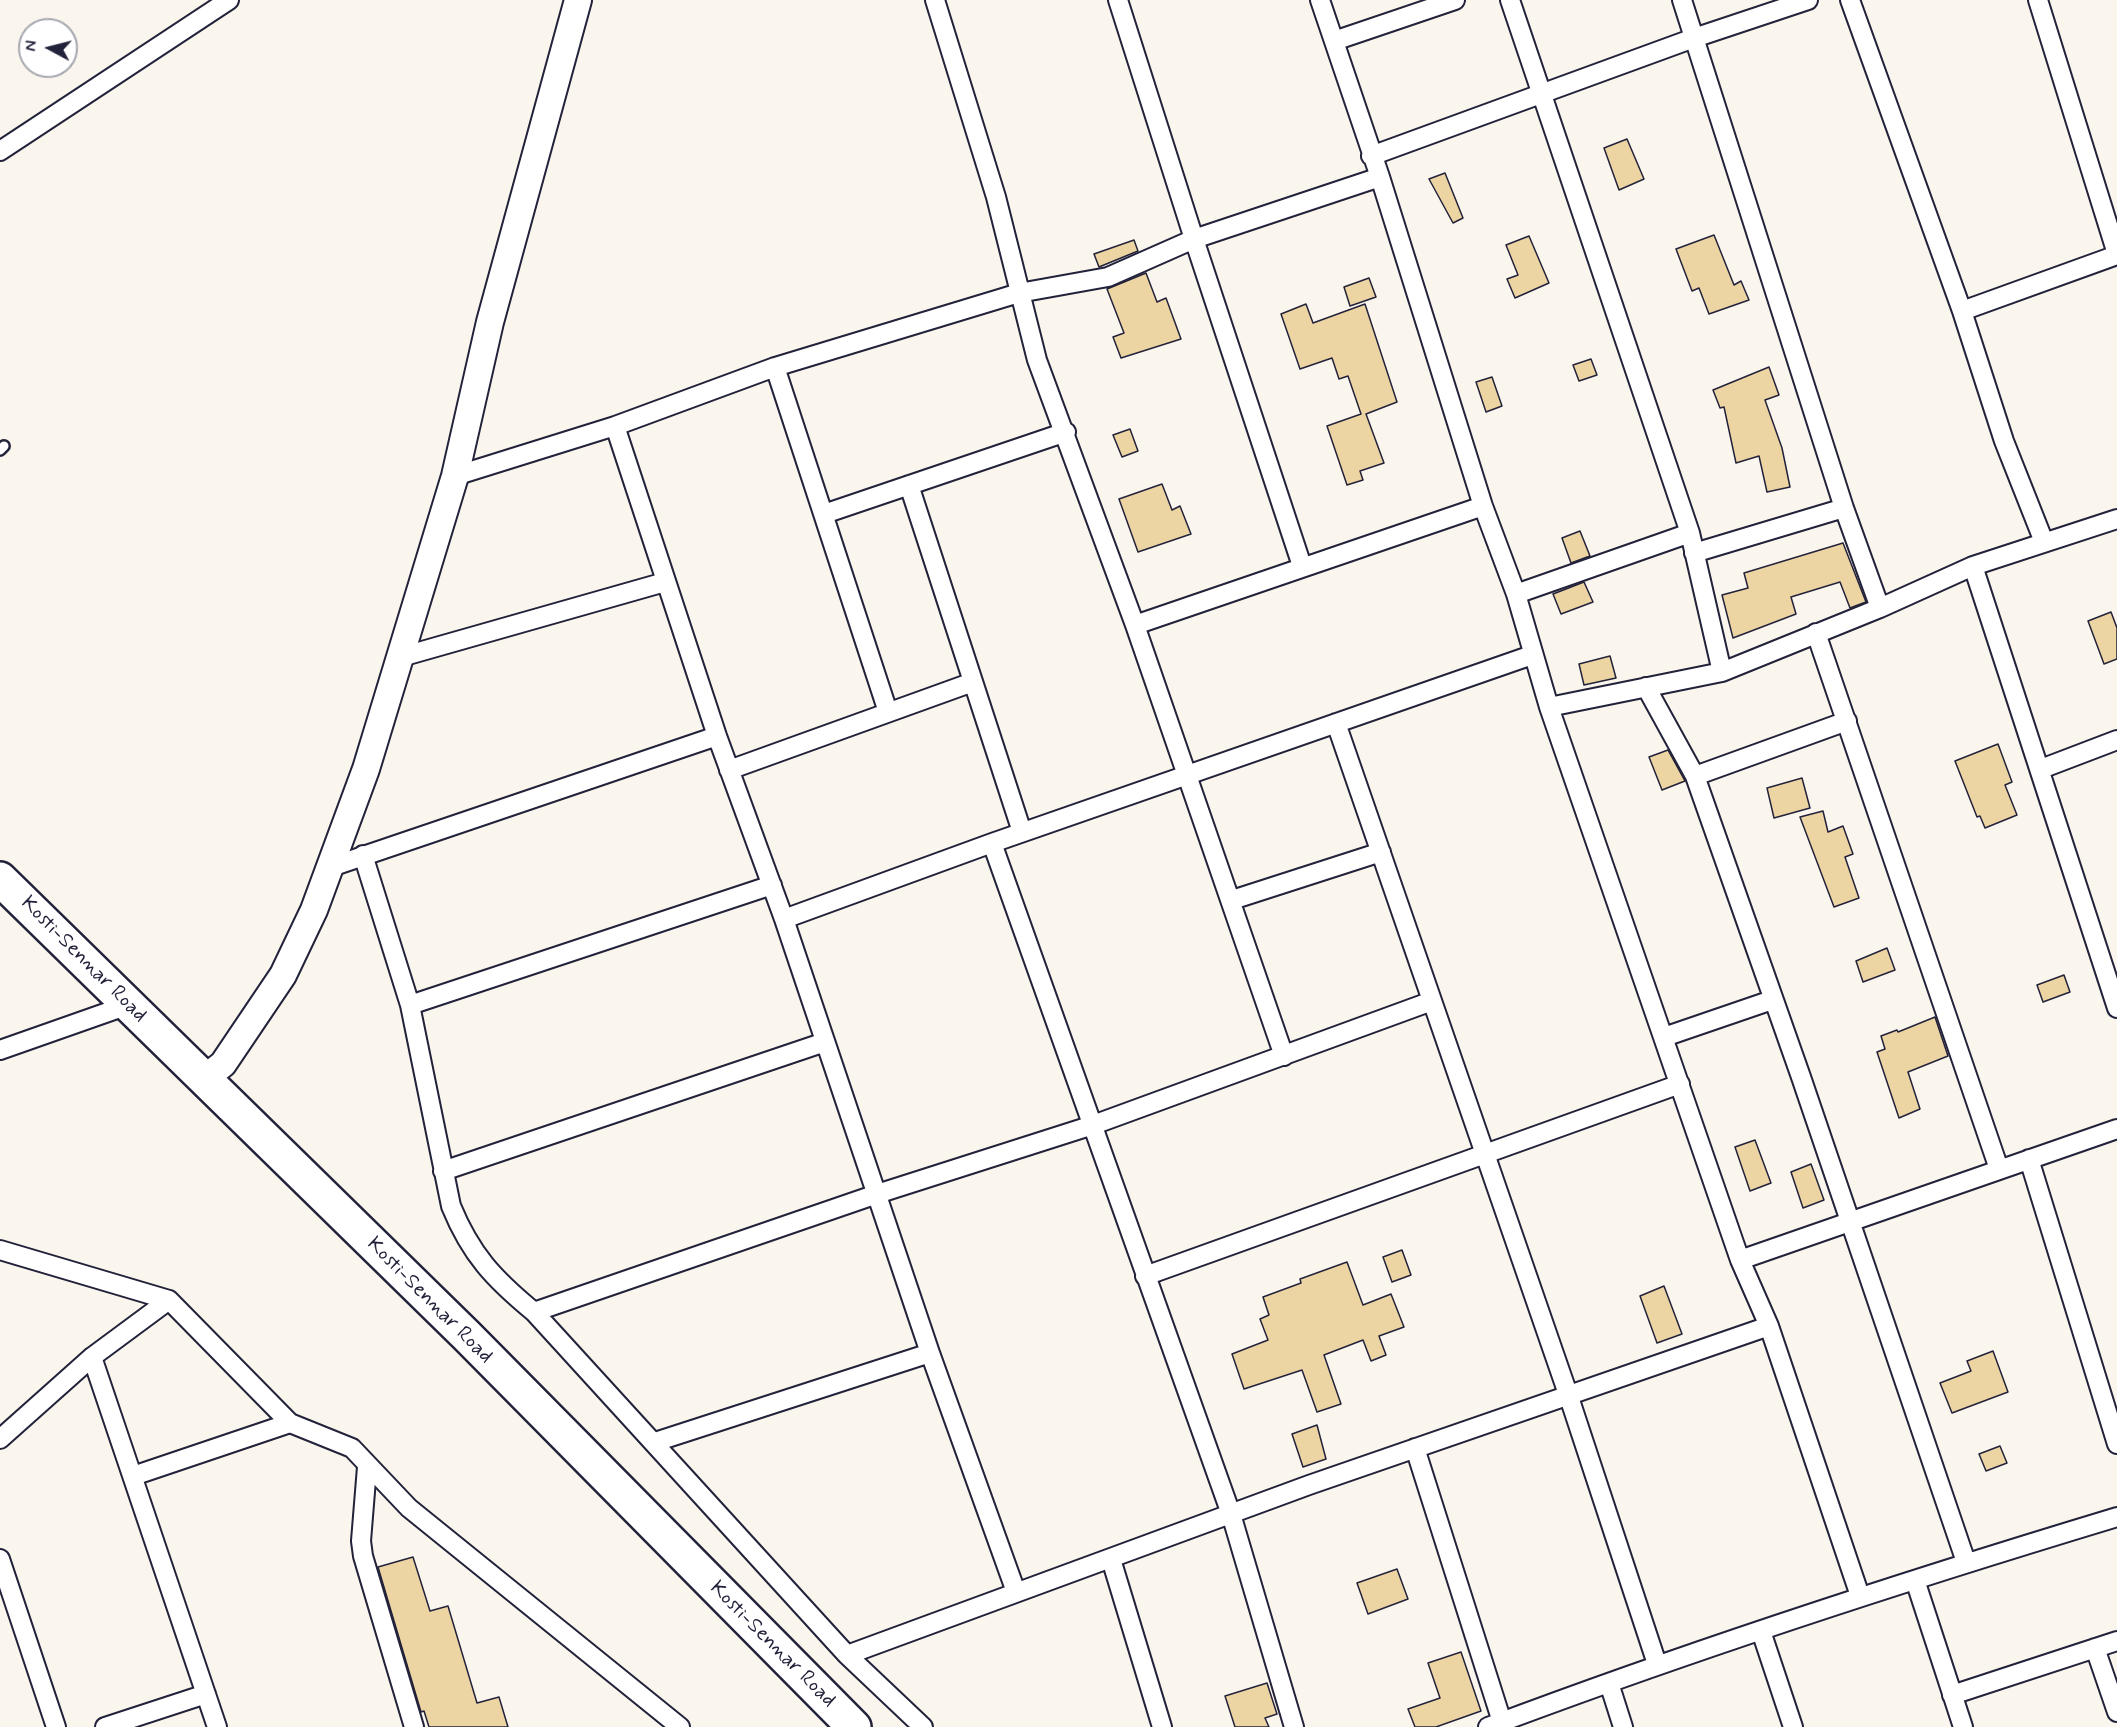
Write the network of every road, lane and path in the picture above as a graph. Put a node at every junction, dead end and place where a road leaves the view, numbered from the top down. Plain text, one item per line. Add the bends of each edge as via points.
1 (228, 0) edge
2 (578, 0) edge
3 (935, 0) edge
4 (1118, 0) edge
5 (1320, 0) edge
6 (1510, 0) edge
7 (1682, 0) edge
8 (1808, 0) edge
9 (1850, 0) edge
10 (2038, 0) edge
11 (1452, 1) edge
12 (1695, 38) junction
13 (1334, 41) junction
14 (1542, 94) junction
15 (0, 151) edge
16 (1371, 156) junction
17 (1380, 177) junction
18 (1194, 239) junction
19 (2117, 254) edge
20 (1019, 293) junction
21 (1962, 311) junction
22 (776, 367) junction
23 (615, 426) junction
24 (1066, 432) junction
25 (454, 476) junction
26 (909, 485) junction
27 (1483, 506) junction
28 (1844, 508) junction
29 (824, 514) junction
30 (2117, 519) edge
31 (1690, 533) junction
32 (2044, 542) junction
33 (1694, 553) junction
34 (1302, 566) junction
35 (1973, 566) junction
36 (665, 582) junction
37 (1516, 594) junction
38 (1880, 608) junction
39 (1135, 625) junction
40 (1816, 633) junction
41 (1532, 655) junction
42 (401, 657) junction
43 (1722, 672) junction
44 (973, 682) junction
45 (1646, 687) junction
46 (1549, 707) junction
47 (888, 712) junction
48 (1847, 721) junction
49 (1336, 723) junction
50 (717, 736) junction
51 (2117, 740) edge
52 (2041, 769) junction
53 (729, 770) junction
54 (1187, 776) junction
55 (1695, 776) junction
56 (1022, 832) junction
57 (992, 843) junction
58 (1381, 852) junction
59 (363, 855) junction
60 (331, 867) junction
61 (0, 879) edge
62 (772, 885) junction
63 (1232, 900) junction
64 (784, 919) junction
65 (1772, 1000) junction
66 (1432, 1001) junction
67 (128, 1005) junction
68 (410, 1005) junction
69 (2117, 1008) edge
70 (1664, 1037) junction
71 (825, 1042) junction
72 (0, 1050) edge
73 (1284, 1056) junction
74 (204, 1079) junction
75 (1680, 1084) junction
76 (1093, 1125) junction
77 (2117, 1129) edge
78 (1483, 1154) junction
79 (2029, 1159) junction
80 (2000, 1169) junction
81 (443, 1171) junction
82 (877, 1194) junction
83 (1850, 1221) junction
84 (0, 1250) edge
85 (1740, 1260) junction
86 (1145, 1276) junction
87 (169, 1300) junction
88 (534, 1312) junction
89 (1769, 1326) junction
90 (930, 1353) junction
91 (92, 1357) junction
92 (1568, 1394) junction
93 (290, 1423) junction
94 (0, 1439) edge
95 (655, 1442) junction
96 (2117, 1444) edge
97 (1415, 1448) junction
98 (368, 1467) junction
99 (133, 1476) junction
100 (1231, 1514) junction
101 (2117, 1516) edge
102 (0, 1559) edge
103 (1111, 1559) junction
104 (1966, 1562) junction
105 (1915, 1580) junction
106 (1016, 1592) junction
107 (1860, 1596) junction
108 (1761, 1631) junction
109 (2117, 1641) edge
110 (2096, 1648) junction
111 (846, 1655) junction
112 (1657, 1664) junction
113 (1609, 1683) junction
114 (206, 1694) junction
115 (1952, 1695) junction
116 (2117, 1712) edge
117 (1495, 1724) edge
118 (56, 1727) edge
119 (105, 1727) edge
120 (217, 1727) edge
121 (414, 1727) edge
122 (681, 1727) edge
123 (854, 1727) edge
124 (923, 1727) edge
125 (1162, 1727) edge
126 (1294, 1727) edge
127 (1623, 1727) edge
128 (1793, 1727) edge
129 (1963, 1727) edge

1 - 15 street
2 - 25 street via 490,322
3 - 20 street via 996,197
4 - 18 street
5 - 13 street
6 - 14 street
7 - 12 street
8 - 12 street
9 - 21 street
10 - 19 street
11 - 13 street
12 - 14 street
12 - 28 street
13 - 16 street
14 - 16 street
14 - 31 street
16 - 17 street
17 - 18 street
17 - 27 street
18 - 20 street via 1108,276
18 - 34 street
19 - 21 street
20 - 22 street
20 - 24 street via 1037,360
21 - 32 street via 2004,441
22 - 23 street
22 - 29 street
23 - 25 street
23 - 36 street
24 - 26 street
24 - 39 street
25 - 42 street
26 - 29 street
26 - 44 street
27 - 34 street
27 - 37 street
28 - 33 street
28 - 38 street
29 - 47 street
30 - 32 street
31 - 33 street
31 - 37 street
32 - 35 street
33 - 43 street
34 - 39 street
35 - 38 street
35 - 52 street
36 - 42 street
36 - 50 street
37 - 41 street
38 - 40 street
39 - 54 street
40 - 43 street
40 - 48 street
41 - 46 street
41 - 49 street
42 - 60 street
43 - 45 street
44 - 47 street
44 - 56 street
45 - 46 street
45 - 55 street
46 - 70 street
47 - 53 street
48 - 55 street
48 - 80 street
49 - 54 street
49 - 58 street
50 - 53 street
50 - 59 street
51 - 52 street
52 - 69 street
53 - 62 street
54 - 56 street
54 - 63 street
55 - 65 street
56 - 57 street
57 - 64 street
57 - 76 street
58 - 63 street
58 - 66 street
59 - 60 street
59 - 68 street
60 - 74 street via 277,984 223,1064
61 - 67 highway, Kosti-Sennar Road
62 - 64 street
62 - 68 street
63 - 73 street
64 - 71 street
65 - 70 street
65 - 83 street
66 - 73 street
66 - 78 street
67 - 72 street
67 - 74 highway, Kosti-Sennar Road
68 - 81 street
70 - 75 street
71 - 81 street
71 - 82 street
73 - 76 street
74 - 123 highway, Kosti-Sennar Road via 467,1336
75 - 78 street
75 - 85 street
76 - 82 street
76 - 86 street
77 - 79 street
78 - 86 street
78 - 92 street
79 - 80 street
79 - 96 street
80 - 83 street
81 - 88 street via 451,1206 476,1256 490,1274
82 - 88 street
82 - 90 street
83 - 85 street
83 - 104 street
84 - 87 street
85 - 89 street
86 - 100 street
87 - 91 street
87 - 93 street
88 - 95 street
89 - 92 street
89 - 107 street
90 - 95 street
90 - 106 street
91 - 94 street
91 - 99 street
92 - 97 street
92 - 112 street
93 - 98 street via 348,1446
93 - 99 street
95 - 111 street
97 - 100 street
97 - 117 street
98 - 121 street via 363,1556
98 - 122 street via 410,1508
99 - 114 street
100 - 103 street
100 - 126 street
101 - 104 street
102 - 118 street
103 - 106 street
103 - 125 street
104 - 105 street
105 - 107 street
105 - 115 street
106 - 111 street
107 - 108 street
108 - 112 street
108 - 128 street
109 - 110 street
110 - 115 street
110 - 116 street
111 - 124 street
112 - 113 street
113 - 117 street
113 - 127 street
114 - 119 street
114 - 120 street
115 - 129 street

